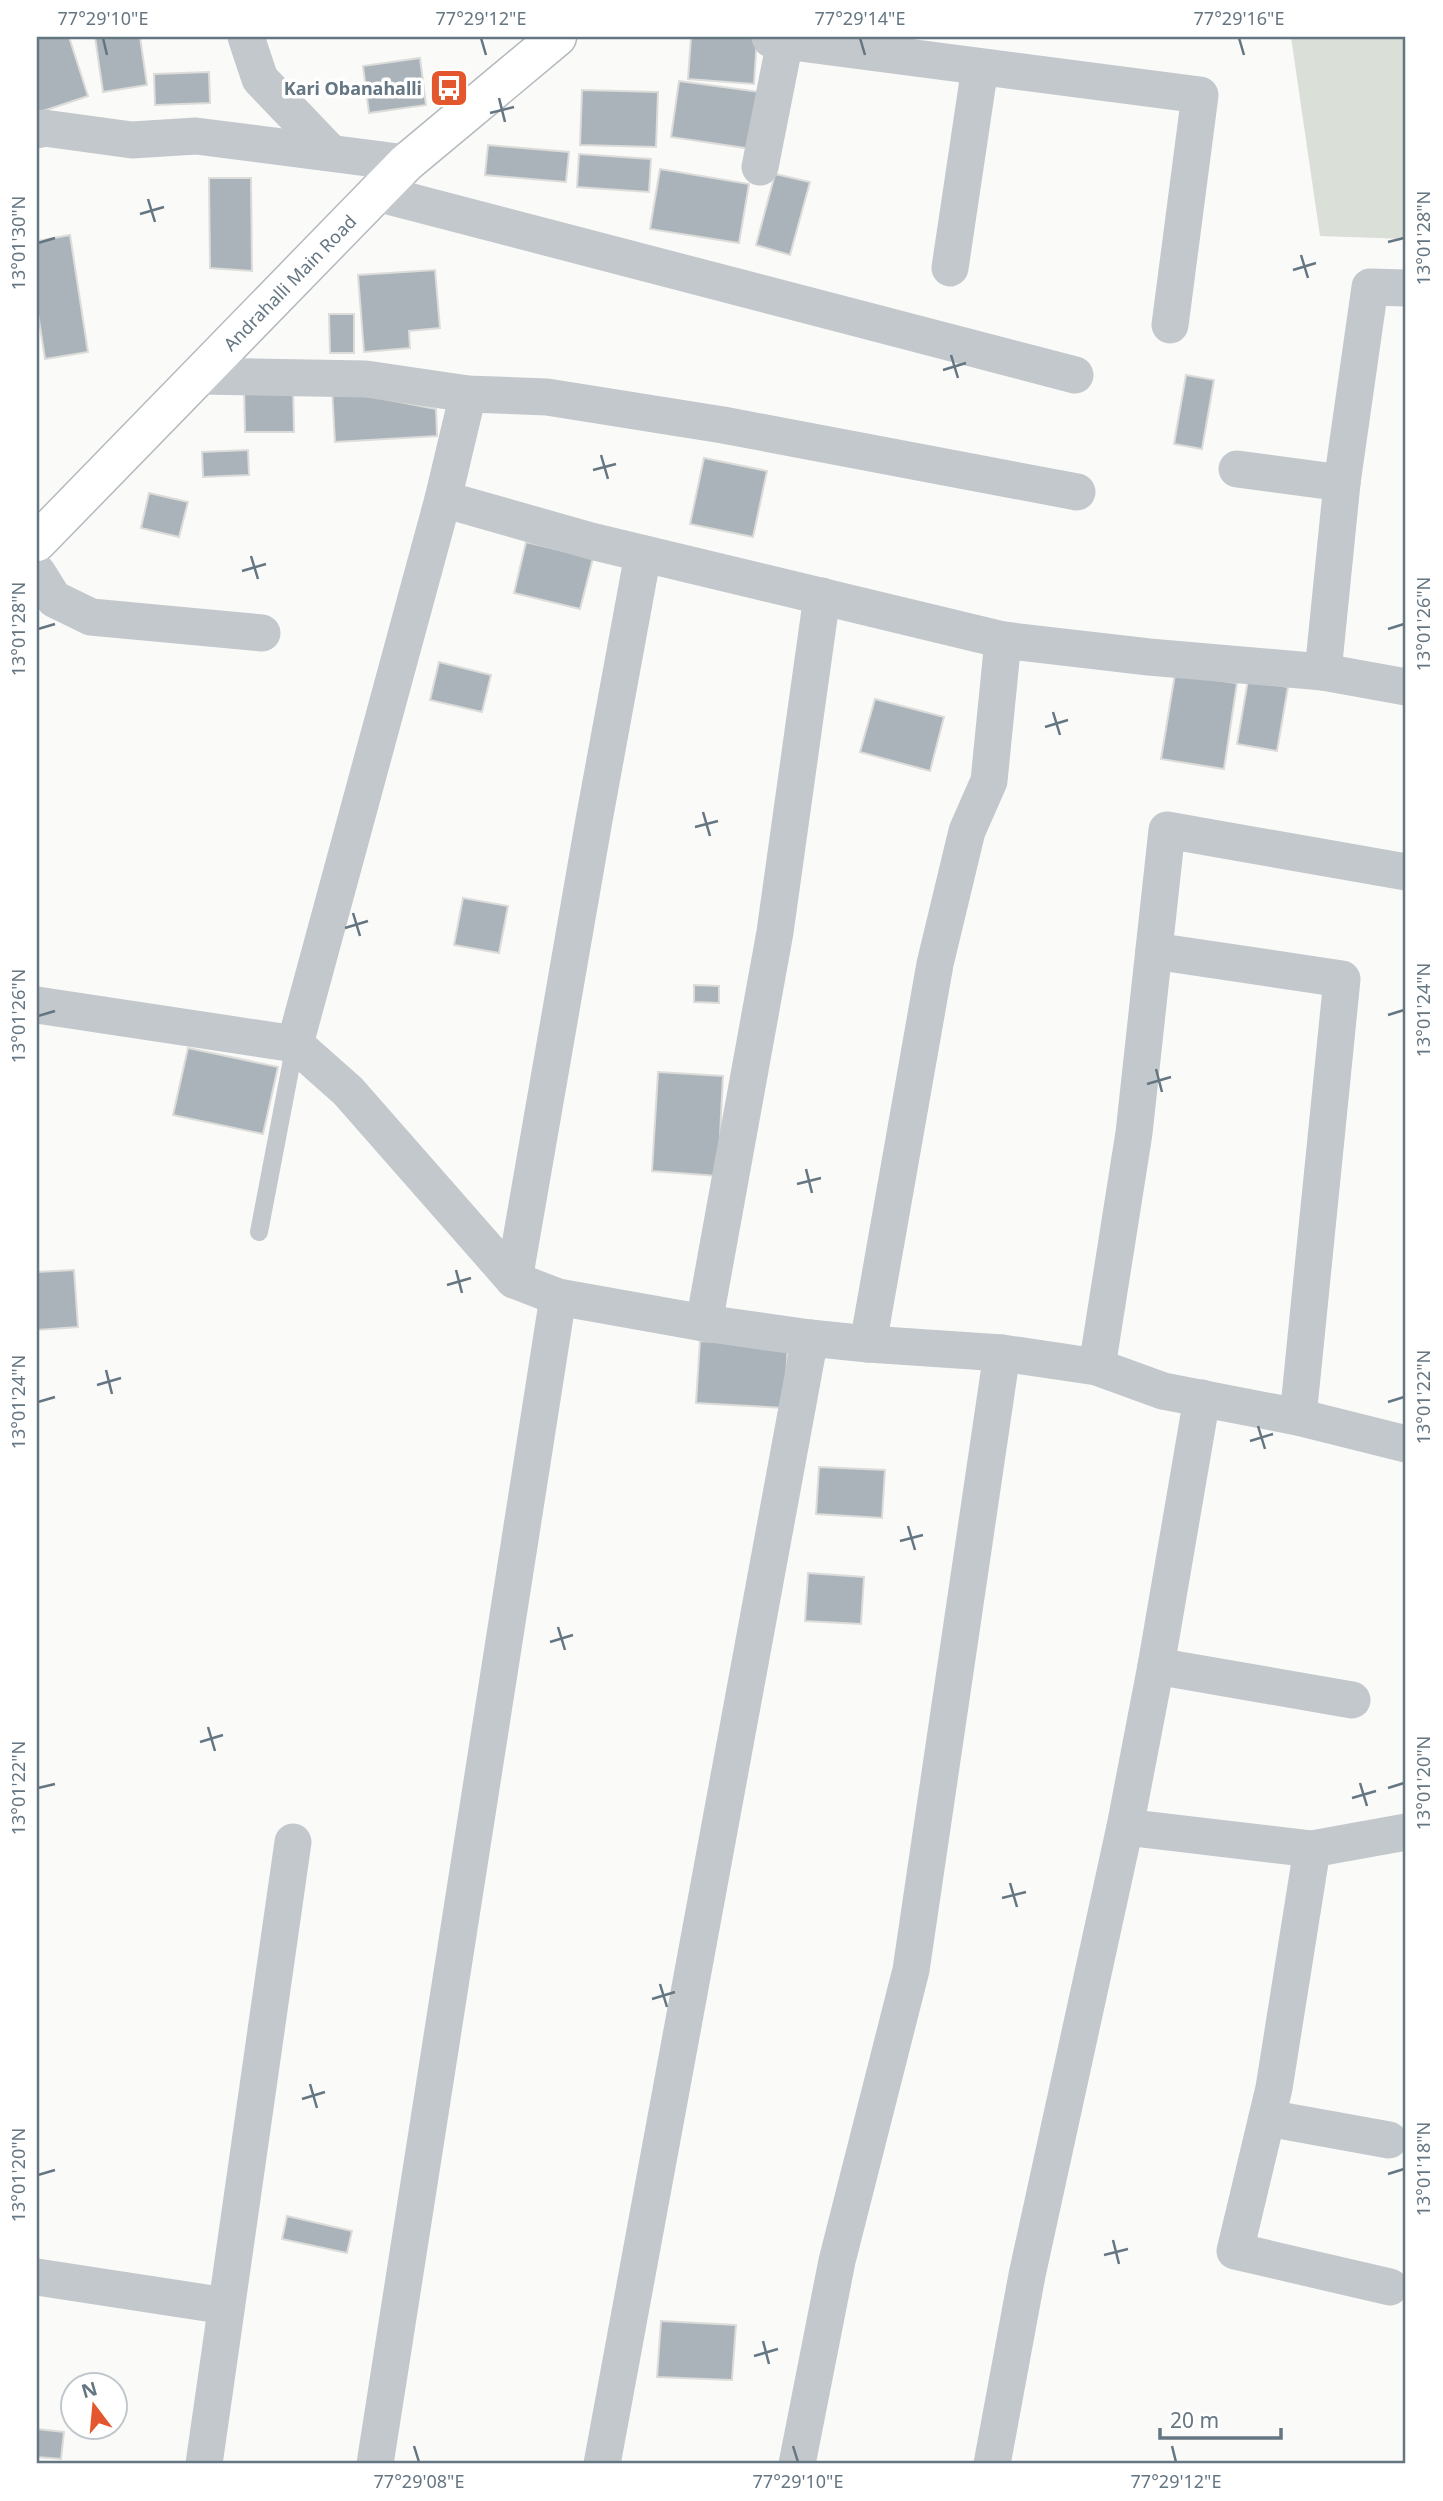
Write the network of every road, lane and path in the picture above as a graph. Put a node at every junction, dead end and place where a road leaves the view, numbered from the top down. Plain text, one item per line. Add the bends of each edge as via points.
1 (246, 37) edge
2 (557, 37) edge
3 (777, 39) edge
4 (980, 67) junction
5 (37, 130) edge
6 (329, 151) junction
7 (406, 163) junction
8 (760, 167) dead end
9 (377, 193) junction
10 (950, 268) dead end
11 (1406, 288) edge
12 (1170, 325) dead end
13 (1075, 375) dead end
14 (199, 376) junction
15 (468, 394) junction
16 (1237, 469) dead end
17 (1342, 483) junction
18 (1077, 492) dead end
19 (443, 499) junction
20 (37, 542) edge
21 (643, 554) junction
22 (37, 572) edge
23 (822, 596) junction
24 (262, 633) dead end
25 (1003, 639) junction
26 (1323, 672) junction
27 (1406, 687) edge
28 (1406, 872) edge
29 (1154, 951) junction
30 (37, 1005) edge
31 (295, 1044) junction
32 (258, 1232) dead end
33 (514, 1280) junction
34 (558, 1297) junction
35 (704, 1323) junction
36 (810, 1338) junction
37 (868, 1344) junction
38 (1002, 1353) junction
39 (1097, 1367) junction
40 (1202, 1398) junction
41 (1298, 1417) junction
42 (1406, 1444) edge
43 (1156, 1666) junction
44 (1352, 1700) dead end
45 (1125, 1827) junction
46 (1406, 1832) edge
47 (293, 1842) dead end
48 (1312, 1849) junction
49 (1267, 2118) junction
50 (1389, 2140) dead end
51 (37, 2277) edge
52 (1390, 2287) dead end
53 (226, 2306) junction
54 (204, 2464) edge
55 (375, 2464) edge
56 (602, 2464) edge
57 (797, 2464) edge
58 (992, 2464) edge

1 - 6 street via 260,79
2 - 7 main road, Andrahalli Main Road
3 - 4 street
3 - 8 street
4 - 10 street
4 - 12 street via 1200,95
5 - 6 street via 131,140 196,136
6 - 7 street
7 - 9 main road, Andrahalli Main Road
9 - 13 street
9 - 14 main road, Andrahalli Main Road
11 - 17 street via 1370,287
14 - 15 street via 366,379
14 - 20 main road, Andrahalli Main Road
15 - 18 street via 547,397 669,416
15 - 19 street
16 - 17 street
17 - 26 street
19 - 21 street
19 - 31 street
21 - 23 street
21 - 33 street
22 - 24 street via 54,599 90,617
23 - 25 street
23 - 35 street via 775,932
25 - 26 street
25 - 37 street via 989,781 967,831 935,964
26 - 27 street
28 - 29 street via 1167,830
29 - 39 street via 1134,1133
29 - 41 street via 1342,979
30 - 31 street
31 - 32 lane
31 - 33 street via 348,1091
33 - 34 street
34 - 35 street
34 - 55 street
35 - 36 street
36 - 37 street
36 - 56 street
37 - 38 street
38 - 39 street
38 - 57 street via 911,1970 837,2261
39 - 40 street via 1163,1391
40 - 41 street
40 - 43 street
41 - 42 street
43 - 44 street
43 - 45 street
45 - 48 street
45 - 58 street via 1027,2275
46 - 48 street
47 - 53 street
48 - 49 street
49 - 50 street
49 - 52 street via 1235,2251
51 - 53 street
53 - 54 street

